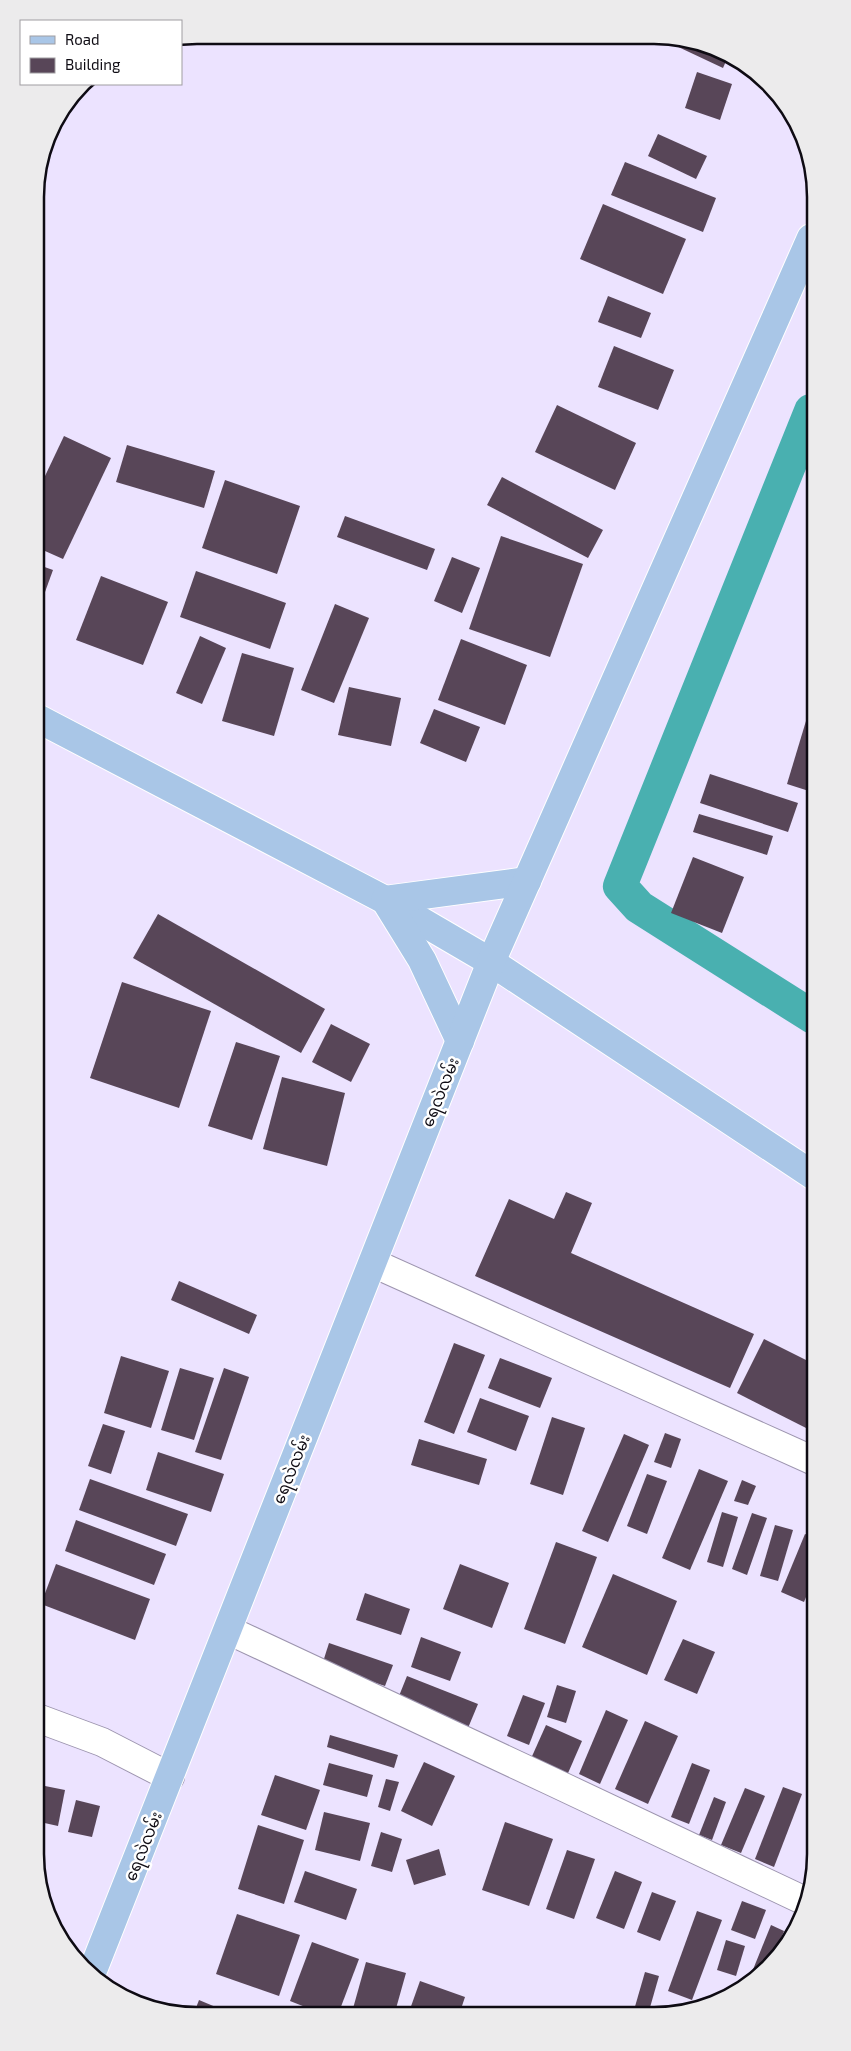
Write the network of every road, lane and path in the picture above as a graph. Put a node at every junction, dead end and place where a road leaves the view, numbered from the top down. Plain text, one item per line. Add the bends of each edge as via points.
1 (807, 247) edge
2 (44, 722) edge
3 (527, 882) junction
4 (385, 900) junction
5 (491, 962) junction
6 (460, 1041) junction
7 (807, 1171) edge
8 (373, 1263) junction
9 (807, 1458) edge
10 (228, 1630) junction
11 (44, 1720) edge
12 (170, 1777) junction
13 (800, 1899) edge
14 (95, 1969) edge

1 - 3 main road, ရေလဲလမ်း
2 - 4 main road
3 - 4 main road
3 - 5 main road, ရေလဲလမ်း
4 - 5 main road
4 - 6 main road via 422,960
5 - 6 main road, ရေလဲလမ်း
5 - 7 main road
6 - 8 main road, ရေလဲလမ်း
8 - 9 street
8 - 10 main road, ရေလဲလမ်း
10 - 12 main road, ရေလဲလမ်း
10 - 13 street
11 - 12 street via 102,1742
12 - 14 main road, ရေလဲလမ်း

